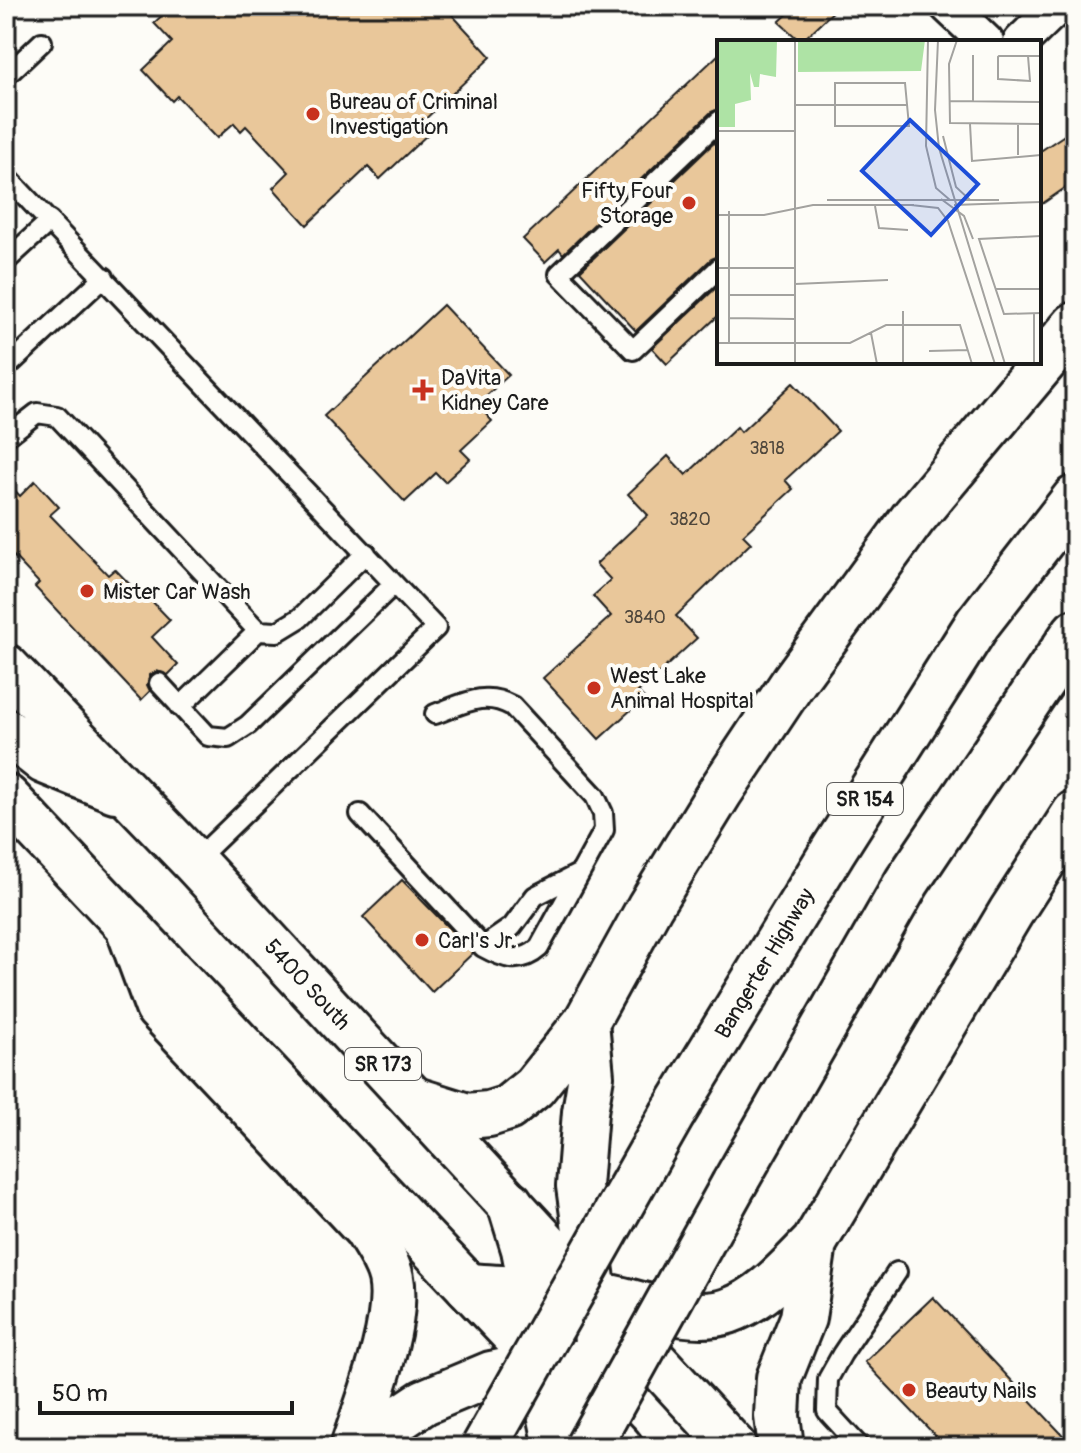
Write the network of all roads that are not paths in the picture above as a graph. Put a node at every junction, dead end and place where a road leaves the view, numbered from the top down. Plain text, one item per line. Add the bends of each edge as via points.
1 (948, 6) edge
2 (1058, 6) edge
3 (984, 40) edge
4 (1023, 40) edge
5 (42, 42) dead end
6 (6, 76) edge
7 (717, 123) edge
8 (6, 176) edge
9 (50, 221) junction
10 (6, 261) edge
11 (717, 270) edge
12 (104, 277) junction
13 (1075, 325) edge
14 (6, 368) edge
15 (6, 437) edge
16 (1075, 498) edge
17 (366, 553) junction
18 (394, 584) junction
19 (258, 631) junction
20 (1075, 632) edge
21 (6, 667) edge
22 (159, 683) dead end
23 (180, 707) junction
24 (435, 714) dead end
25 (6, 731) edge
26 (128, 795) junction
27 (6, 797) edge
28 (1075, 813) edge
29 (360, 814) dead end
30 (194, 862) junction
31 (580, 873) junction
32 (127, 924) junction
33 (483, 947) junction
34 (586, 1022) junction
35 (416, 1100) junction
36 (510, 1203) junction
37 (814, 1243) junction
38 (897, 1272) dead end
39 (468, 1286) junction
40 (532, 1290) junction
41 (594, 1294) junction
42 (654, 1360) junction
43 (597, 1362) junction
44 (540, 1364) junction
45 (603, 1441) edge
46 (353, 1447) edge
47 (372, 1447) edge
48 (484, 1447) edge
49 (557, 1447) edge
50 (734, 1447) edge
51 (781, 1447) edge
52 (860, 1447) edge

1 - 3 street
2 - 4 street
5 - 6 lane
7 - 11 lane via 559,274 633,350
8 - 9 lane
9 - 10 lane
9 - 12 lane
12 - 14 lane
12 - 17 lane
13 - 34 main road via 932,494 794,681 720,792
15 - 19 lane via 37,413 57,416
16 - 48 main road, Bangerter Highway / SR 154, bridge via 978,623 833,851 673,1113
17 - 18 lane
17 - 19 lane via 300,618 277,632
18 - 23 lane via 248,725 228,738 208,736
18 - 30 lane via 436,628
19 - 23 lane
20 - 45 main road, bridge via 907,882 734,1184
21 - 26 main road, 5400 South / SR 173
22 - 23 lane
24 - 31 lane via 479,698 497,698 512,706 595,796 604,830
25 - 26 main road via 44,761
26 - 30 main road, 5400 South / SR 173
27 - 32 main road
28 - 37 main road
29 - 33 lane
30 - 35 main road, 5400 South / SR 173
31 - 33 lane via 535,896 512,927
31 - 33 lane via 534,953 506,959
32 - 39 main road
32 - 46 main road via 158,1008 366,1229 384,1258 391,1280 389,1326
34 - 35 main road via 534,1087 508,1108 467,1116
34 - 41 main road via 591,1076 579,1186
35 - 36 main road, 5400 South / SR 173
36 - 40 main road
36 - 41 main road, 5400 South / SR 173
37 - 41 main road via 763,1292 726,1312 685,1313
37 - 51 main road via 803,1318 779,1378
38 - 52 lane via 828,1379 827,1411
39 - 40 main road
39 - 44 main road
40 - 41 main road
40 - 44 main road
41 - 42 main road, 5400 South / SR 173
41 - 43 main road
42 - 43 main road
42 - 50 main road, 5400 South / SR 173
43 - 44 main road
43 - 45 main road
44 - 45 main road
44 - 47 main road via 491,1374 434,1398 394,1422
44 - 49 main road

